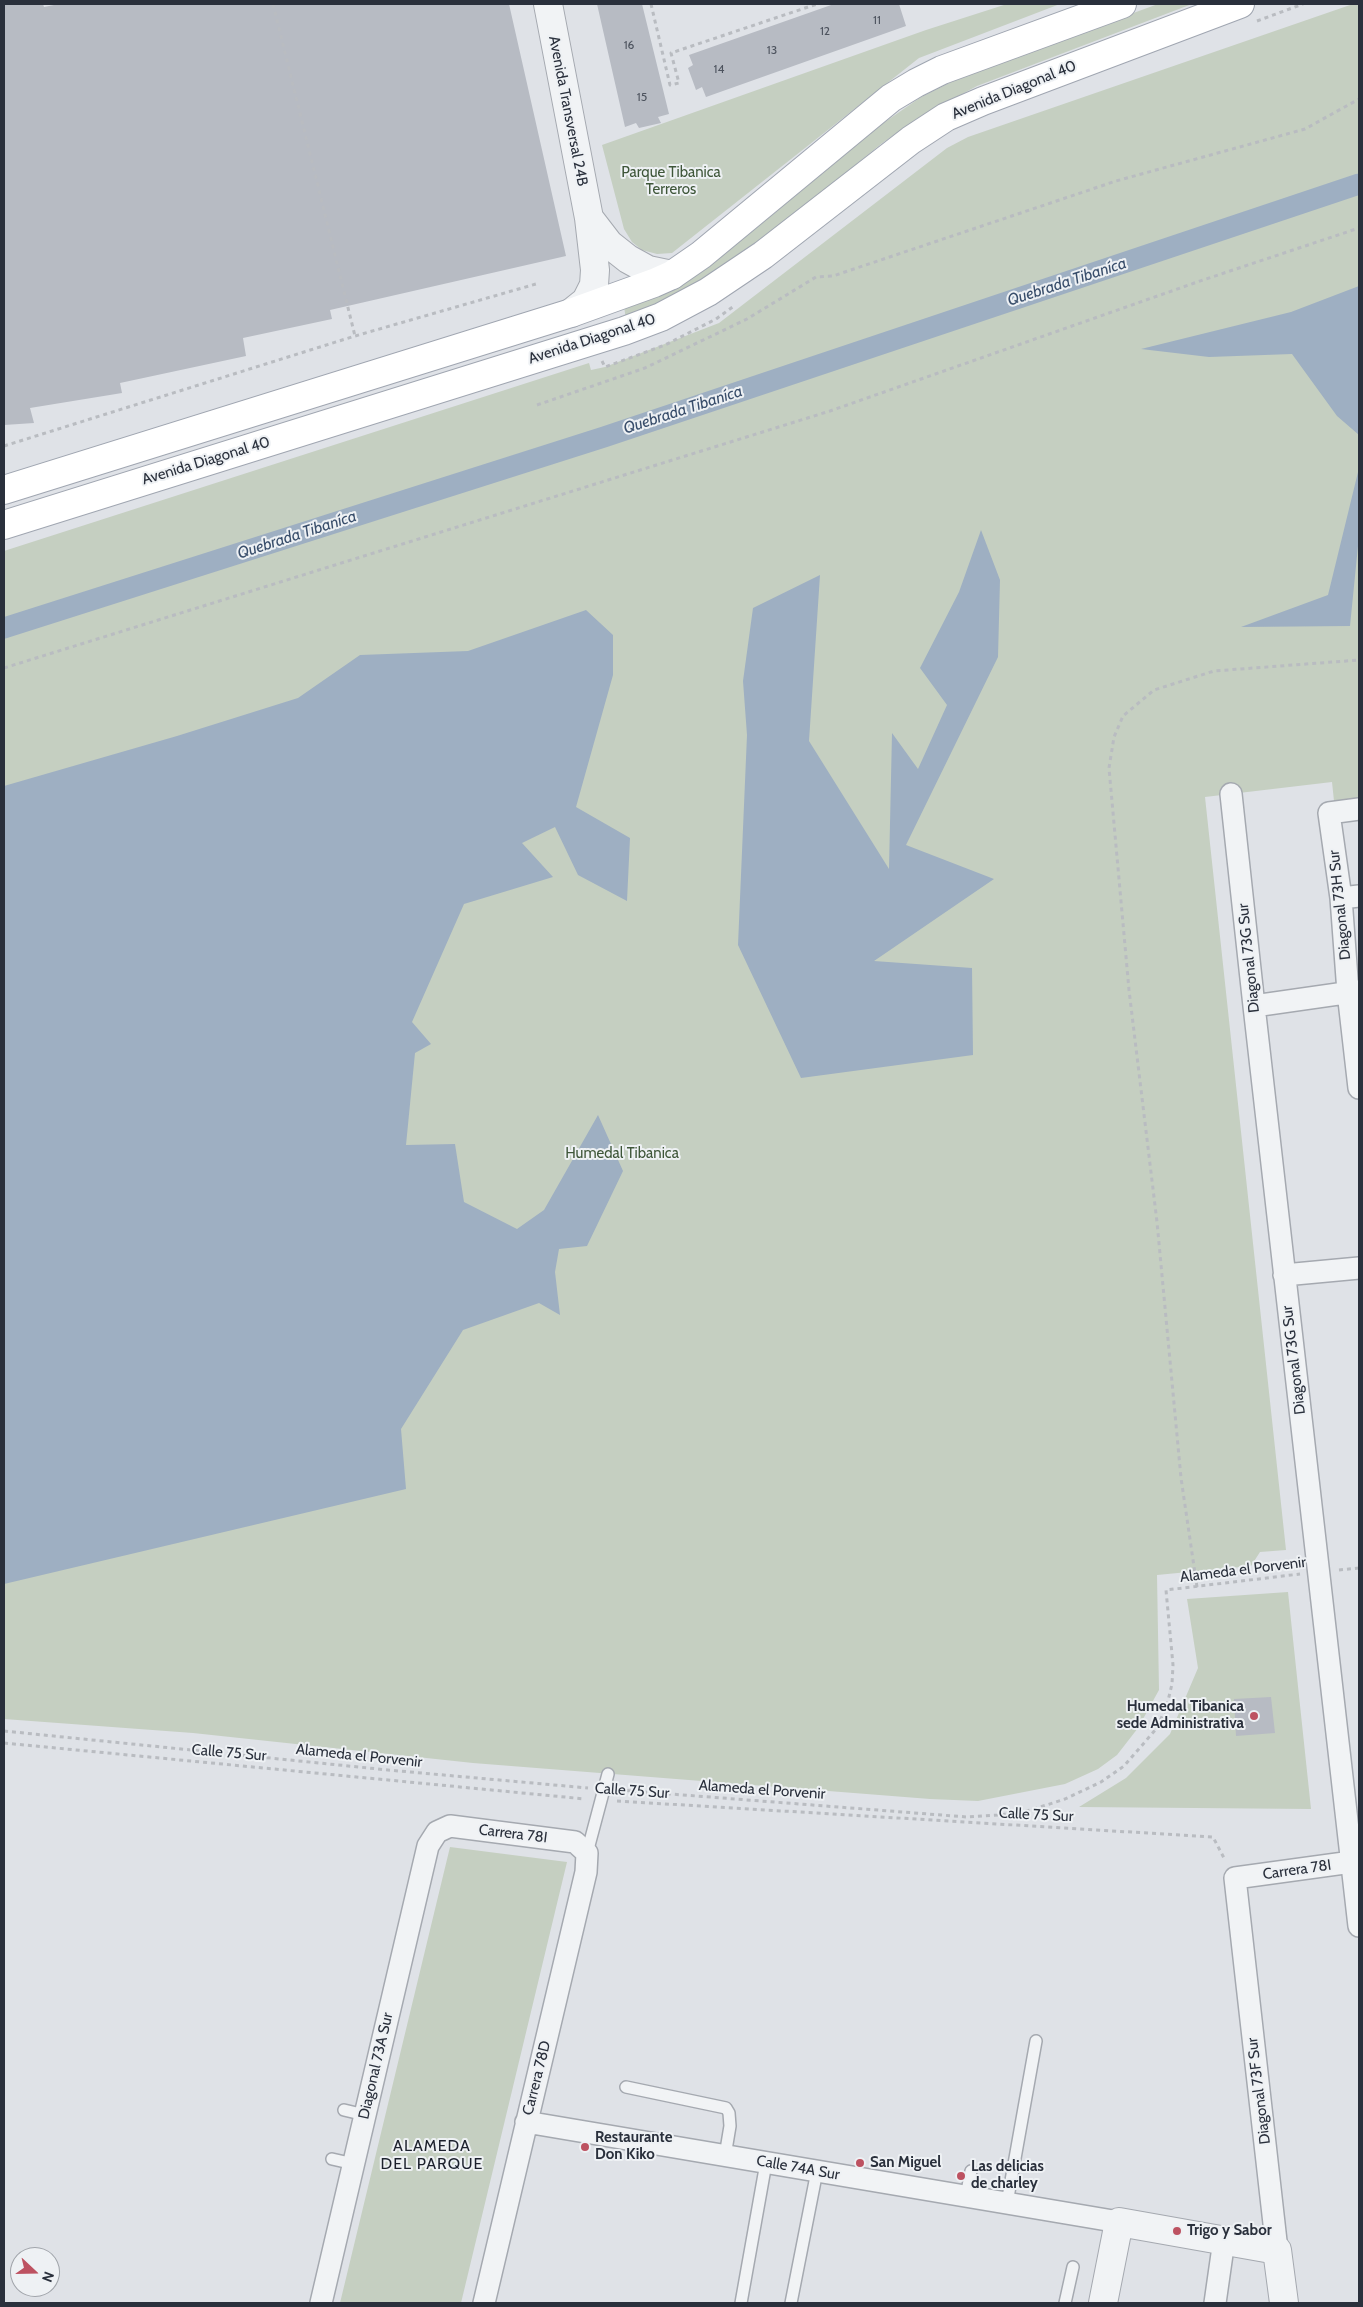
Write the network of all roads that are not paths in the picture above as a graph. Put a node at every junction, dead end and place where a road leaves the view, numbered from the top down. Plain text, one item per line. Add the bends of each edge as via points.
1 (548, 4) edge
2 (1122, 4) edge
3 (1244, 14) edge
4 (589, 218) junction
5 (672, 275) junction
6 (571, 313) junction
7 (4, 490) edge
8 (4, 525) edge
9 (1231, 794) dead end
10 (1359, 809) edge
11 (1350, 897) edge
12 (1354, 992) edge
13 (1254, 1006) junction
14 (1359, 1088) edge
15 (1359, 1268) edge
16 (1284, 1275) junction
17 (608, 1774) dead end
18 (437, 1832) joint
19 (587, 1853) junction
20 (1356, 1862) edge
21 (1235, 1878) joint
22 (1359, 1926) edge
23 (1036, 2041) dead end
24 (626, 2086) dead end
25 (344, 2110) dead end
26 (365, 2114) junction
27 (526, 2122) junction
28 (725, 2156) junction
29 (332, 2159) dead end
30 (766, 2163) junction
31 (354, 2164) junction
32 (817, 2171) junction
33 (971, 2171) dead end
34 (966, 2196) junction
35 (1007, 2203) junction
36 (1119, 2222) junction
37 (1224, 2240) junction
38 (1277, 2250) junction
39 (1073, 2267) dead end
40 (321, 2303) edge
41 (484, 2303) edge
42 (740, 2303) edge
43 (791, 2303) edge
44 (1065, 2303) edge
45 (1103, 2303) edge
46 (1215, 2303) edge
47 (1284, 2303) edge

1 - 4 street, Avenida Transversal 24B
2 - 5 main road, Avenida Diagonal 40 via 942,70 891,98 701,255
3 - 8 main road, Avenida Diagonal 40 via 983,101 946,117 911,140 763,254 708,292 661,317
4 - 5 street, Avenida Transversal 24B via 609,244 628,259 648,270
4 - 6 street, Avenida Transversal 24B via 594,285 586,300
5 - 6 main road, Avenida Diagonal 40
6 - 7 main road, Avenida Diagonal 40
9 - 13 street, Diagonal 73G Sur
10 - 11 street, Diagonal 73H Sur via 1329,812
11 - 12 street, Diagonal 73H Sur
12 - 13 street
12 - 14 street, Diagonal 73H Sur
13 - 16 street, Diagonal 73G Sur
15 - 16 street
16 - 20 street, Diagonal 73G Sur
17 - 19 lane
18 - 19 street, Carrera 78I via 450,1826 575,1842
18 - 26 street, Diagonal 73A Sur via 428,1846
19 - 27 street, Carrera 78D via 586,1872
20 - 21 street, Carrera 78I
20 - 22 street, Diagonal 73G Sur
21 - 38 street, Diagonal 73F Sur
23 - 35 lane
24 - 28 lane via 726,2108 730,2126
25 - 26 lane
26 - 31 street, Diagonal 73A Sur
27 - 28 street, Calle 74A Sur
27 - 41 street, Carrera 78D
28 - 30 street, Calle 74A Sur
29 - 31 lane
30 - 32 street, Calle 74A Sur
30 - 42 lane
31 - 40 street, Diagonal 73A Sur
32 - 34 street, Calle 74A Sur
32 - 43 lane
33 - 34 lane
34 - 35 street, Calle 74A Sur
35 - 36 street, Calle 74A Sur
36 - 37 street, Calle 74A Sur
36 - 45 street
37 - 38 street, Calle 74A Sur
37 - 46 street
38 - 47 street, Diagonal 73F Sur
39 - 44 lane

